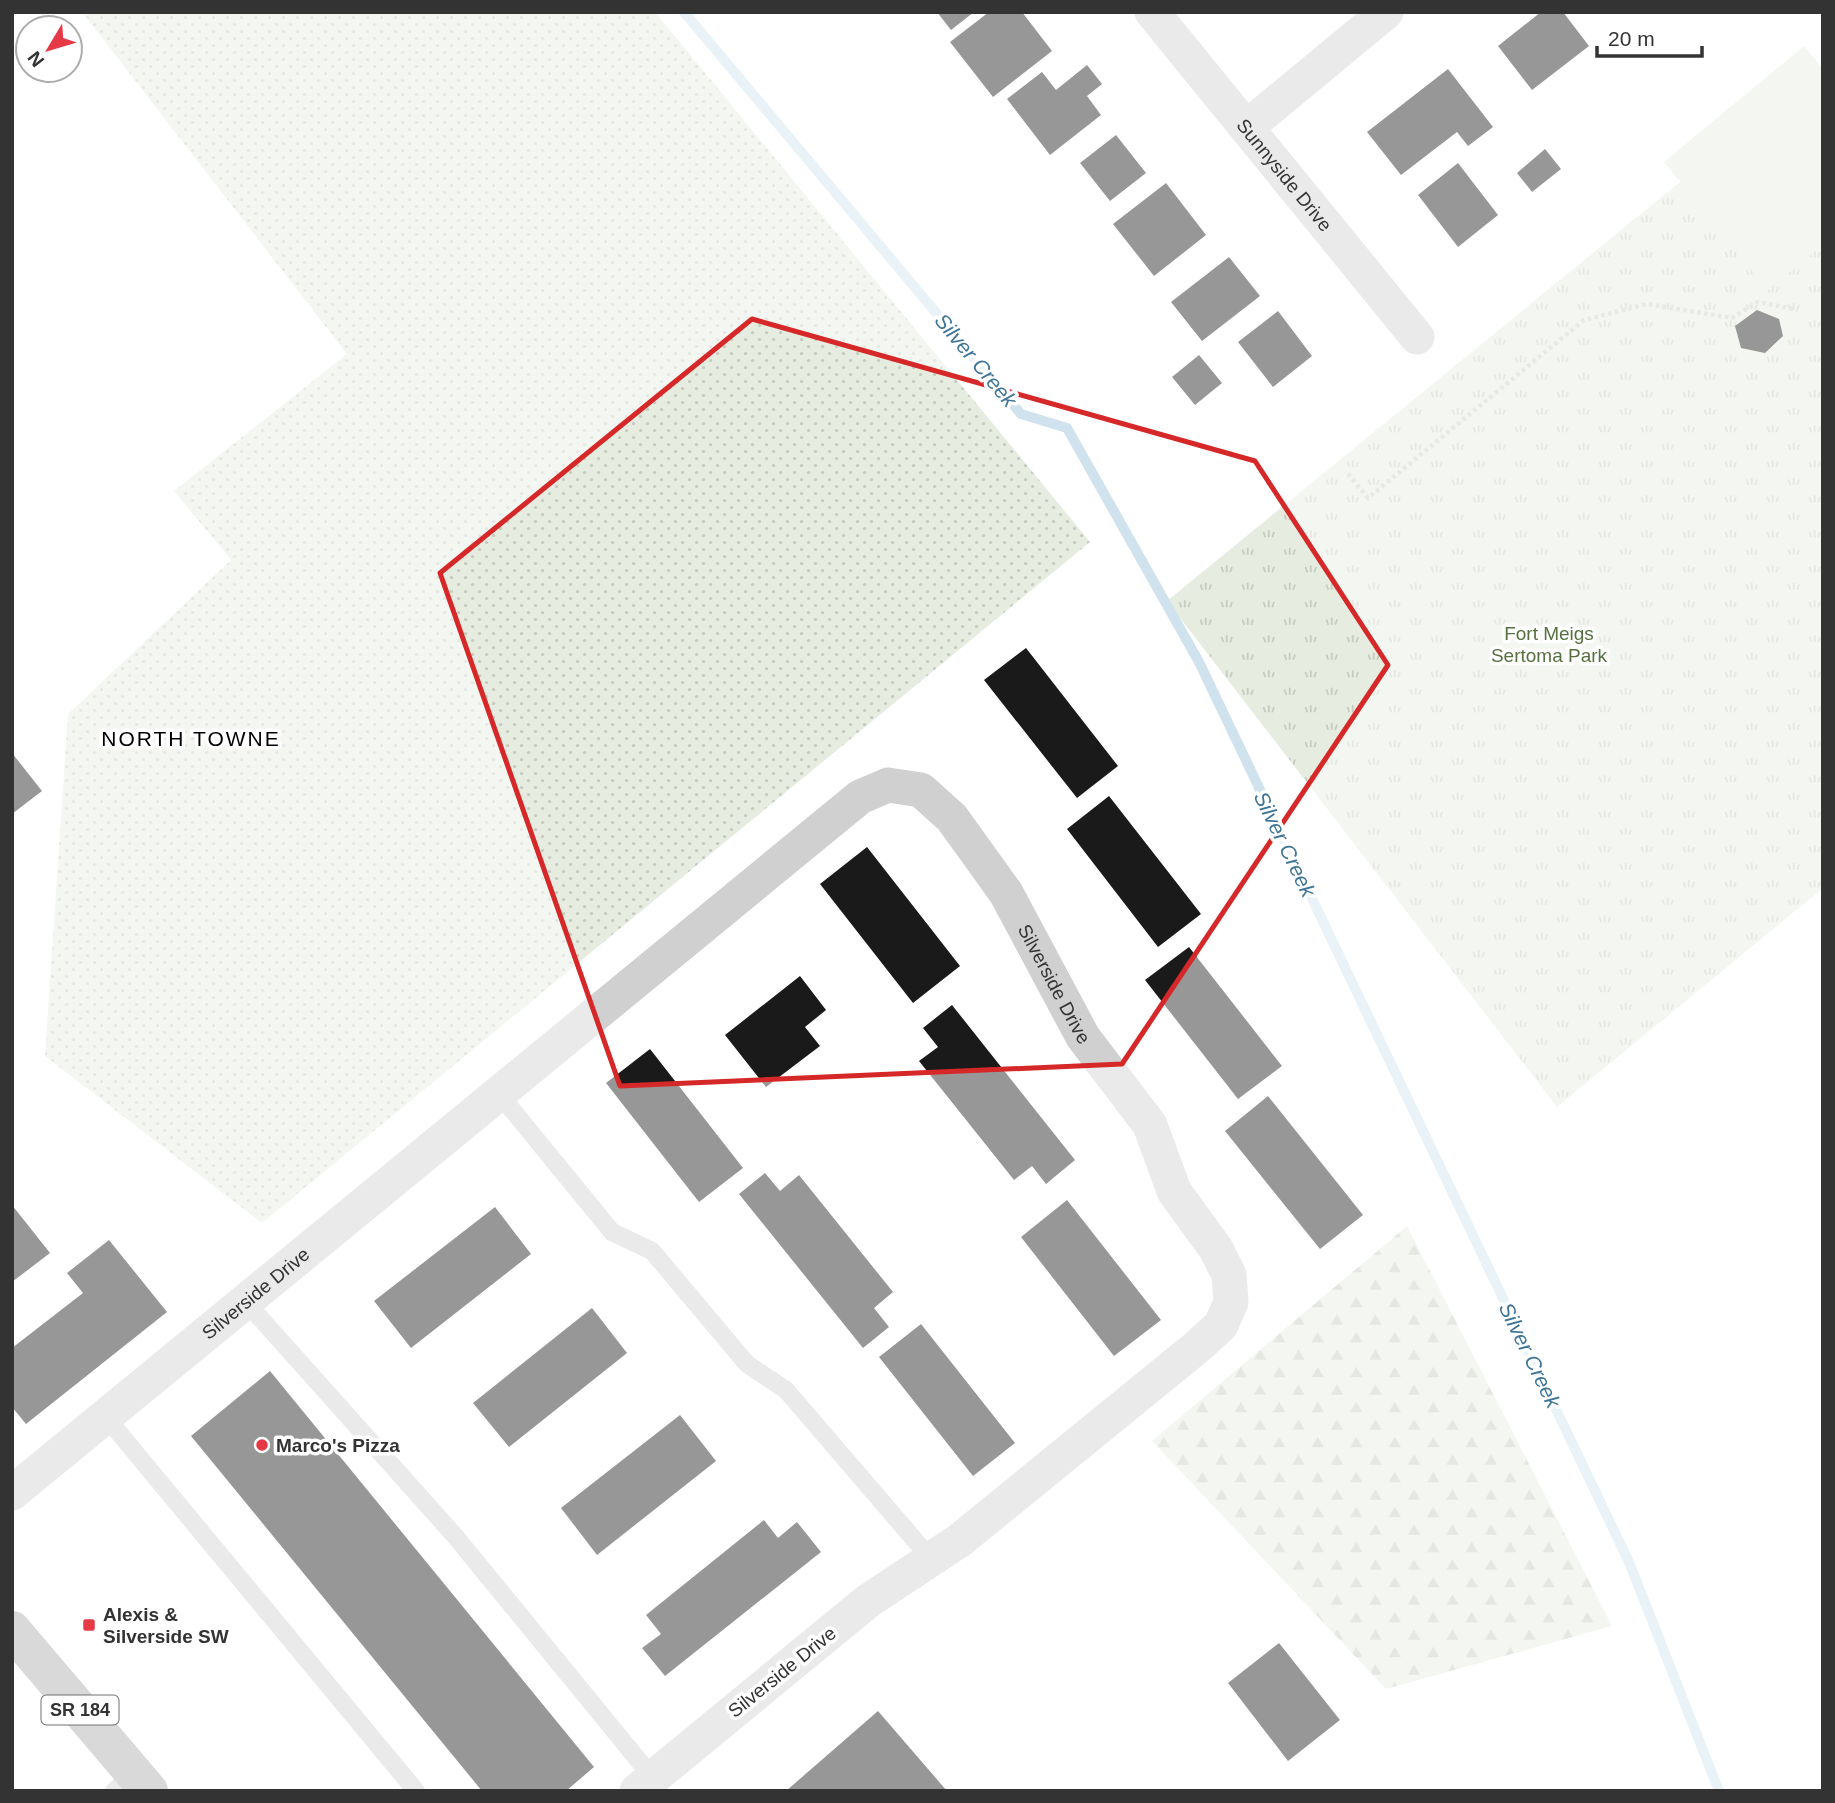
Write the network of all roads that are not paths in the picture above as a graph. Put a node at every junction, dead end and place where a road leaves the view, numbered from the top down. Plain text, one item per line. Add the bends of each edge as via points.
1 (1152, 12) edge
2 (1386, 12) edge
3 (1247, 127) junction
4 (1417, 337) dead end
5 (500, 1096) junction
6 (246, 1301) junction
7 (105, 1416) junction
8 (12, 1493) edge
9 (931, 1559) junction
10 (12, 1630) edge
11 (645, 1784) edge
12 (132, 1785) edge
13 (416, 1791) edge

1 - 3 street, Sunnyside Drive
2 - 3 street
3 - 4 street, Sunnyside Drive
5 - 6 street, Silverside Drive
5 - 9 lane via 612,1232 652,1251 747,1364 786,1390
5 - 9 street, Silverside Drive via 860,797 887,785 922,790 952,818 1006,893 1083,1037 1150,1125 1174,1191 1229,1275 1231,1302 1221,1325 1197,1348
6 - 7 street, Silverside Drive
6 - 11 lane via 455,1536
7 - 8 street, Silverside Drive
7 - 13 lane
9 - 11 street, Silverside Drive via 868,1601
10 - 12 main road, SR 184

